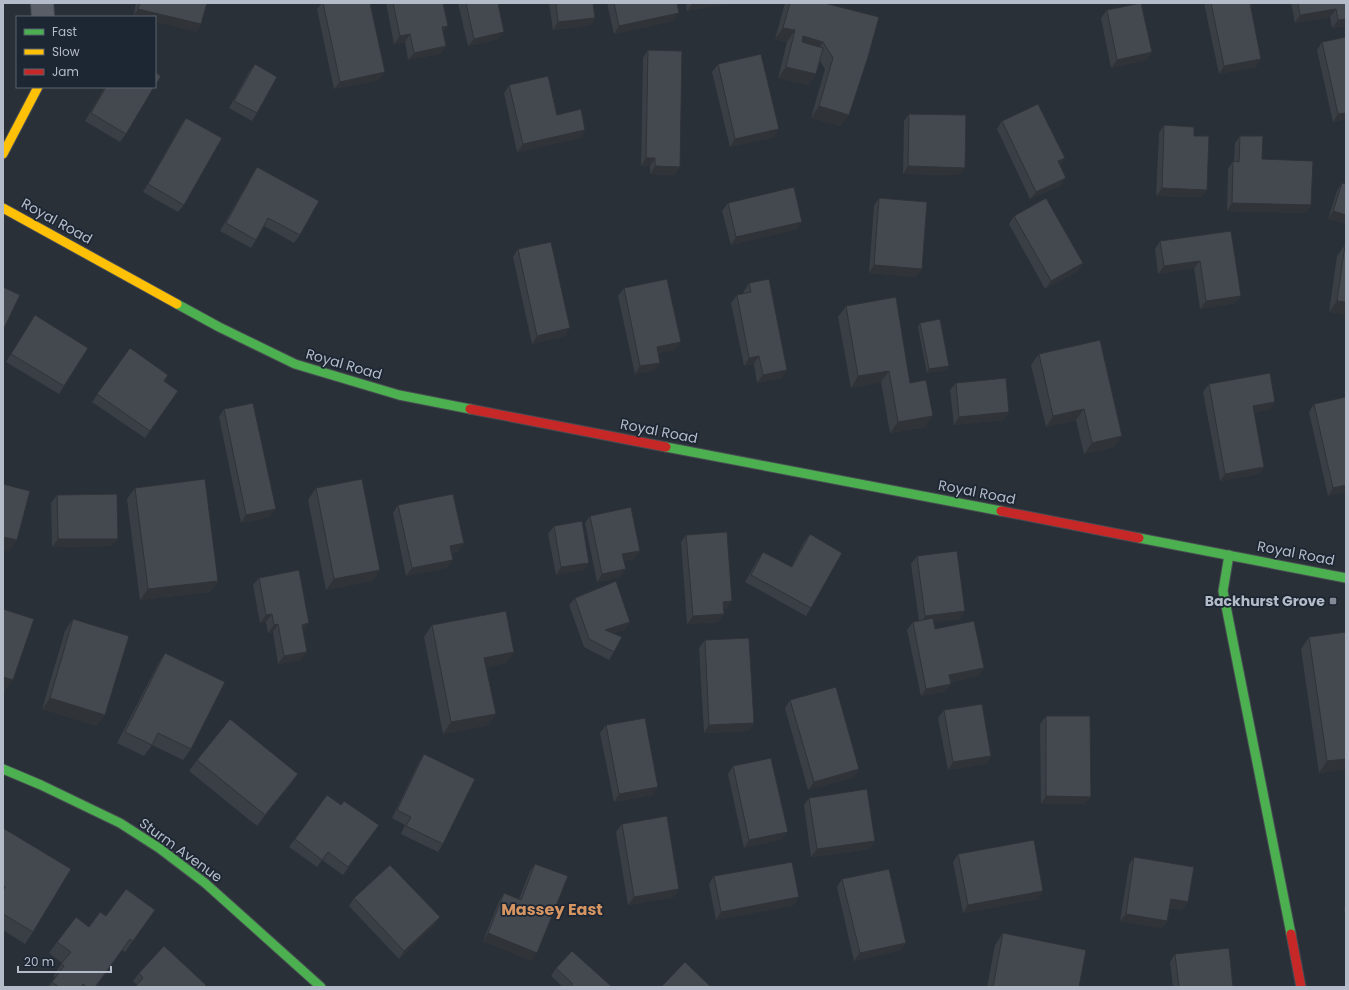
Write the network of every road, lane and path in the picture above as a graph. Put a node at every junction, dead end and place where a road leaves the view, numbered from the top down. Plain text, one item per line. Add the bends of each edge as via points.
1 (42, 3) edge
2 (43, 16) edge
3 (37, 88) edge
4 (3, 154) edge
5 (3, 208) edge
6 (1229, 555) junction
7 (1346, 578) edge
8 (3, 769) edge
9 (321, 987) edge
10 (1301, 987) edge

1 - 2 street
3 - 4 street
5 - 6 street, Royal Road via 219,326 295,364 399,395
6 - 7 street, Royal Road
6 - 10 street via 1223,591
8 - 9 street, Sturm Avenue via 120,823 159,848 205,883

